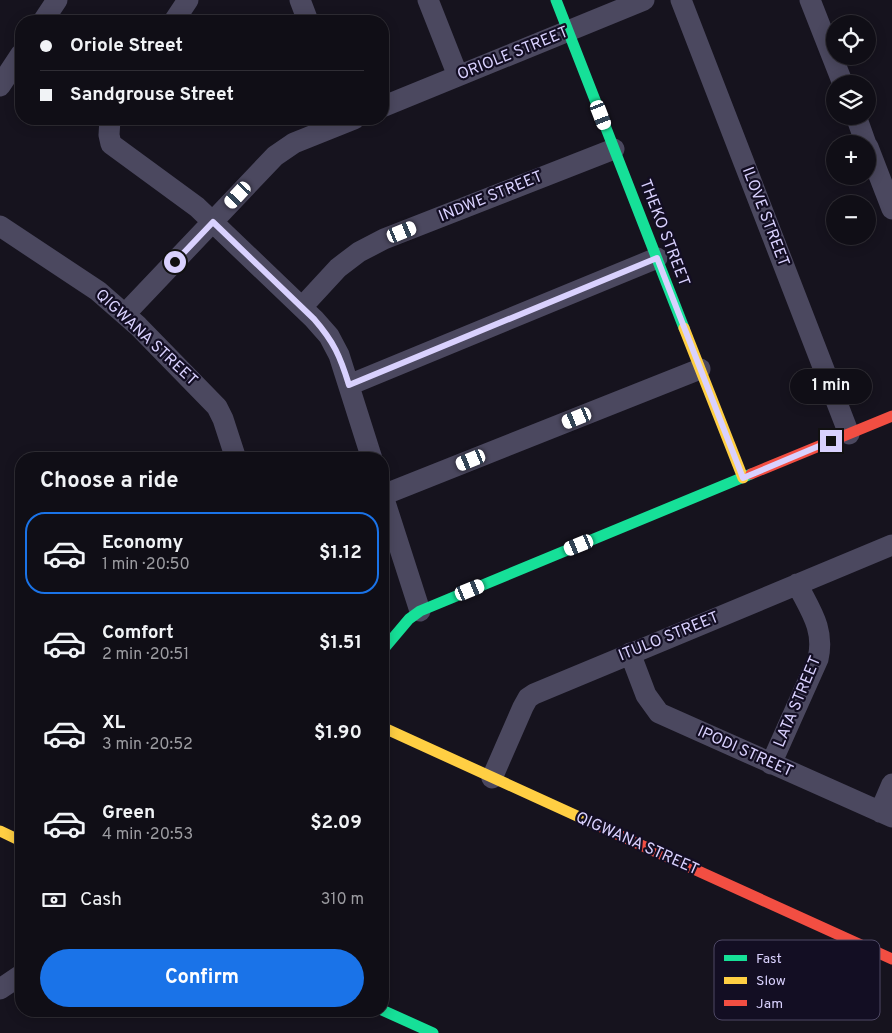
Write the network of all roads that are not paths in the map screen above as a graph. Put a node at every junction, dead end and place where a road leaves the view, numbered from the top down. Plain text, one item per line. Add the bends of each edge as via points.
1 (57, 0) edge
2 (188, 0) edge
3 (300, 0) edge
4 (428, 0) edge
5 (556, 0) edge
6 (644, 0) edge
7 (681, 0) edge
8 (810, 0) edge
9 (47, 15) edge
10 (178, 15) edge
11 (306, 15) edge
12 (568, 31) junction
13 (15, 63) edge
14 (839, 75) edge
15 (458, 76) junction
16 (0, 86) edge
17 (389, 104) edge
18 (109, 125) edge
19 (338, 125) edge
20 (614, 149) junction
21 (876, 168) edge
22 (892, 209) edge
23 (213, 222) junction
24 (0, 226) edge
25 (657, 258) junction
26 (302, 307) junction
27 (125, 314) junction
28 (700, 369) junction
29 (349, 385) junction
30 (892, 416) edge
31 (849, 434) junction
32 (234, 452) edge
33 (370, 452) edge
34 (743, 478) junction
35 (389, 492) edge
36 (389, 513) edge
37 (892, 545) edge
38 (797, 584) junction
39 (420, 611) junction
40 (389, 643) edge
41 (630, 653) junction
42 (389, 730) edge
43 (771, 764) junction
44 (492, 778) junction
45 (892, 784) edge
46 (886, 815) edge
47 (0, 831) edge
48 (15, 838) edge
49 (850, 940) edge
50 (880, 954) edge
51 (892, 959) edge
52 (15, 979) edge
53 (0, 989) edge
54 (389, 1013) edge
55 (433, 1033) edge

1 - 9 street
2 - 10 street
3 - 11 street
4 - 15 street
5 - 12 street, THEKO STREET
6 - 12 street, ORIOLE STREET
7 - 31 street, ILOVE STREET
8 - 14 street
12 - 15 street, ORIOLE STREET
12 - 20 street, THEKO STREET
13 - 16 street
15 - 17 street, ORIOLE STREET
18 - 23 street via 111,144 198,207
19 - 23 street via 294,143 275,156
20 - 25 street, THEKO STREET
20 - 26 street, INDWE STREET via 384,239 338,268
21 - 22 street
23 - 26 street
23 - 27 street
24 - 27 street, QIGWANA STREET via 98,291
25 - 28 street, THEKO STREET
25 - 29 street
26 - 29 street via 330,336
27 - 32 street, QIGWANA STREET via 217,407
28 - 34 street, THEKO STREET
28 - 35 street
29 - 33 street
30 - 31 street
31 - 34 street
34 - 39 street
36 - 39 street
37 - 38 street, ITULO STREET
38 - 41 street, ITULO STREET
38 - 43 street, LATA STREET via 818,627 821,646
39 - 40 street
41 - 43 street, IPODI STREET via 646,695 659,713
41 - 44 street, ITULO STREET via 544,688 528,698
42 - 44 street, QIGWANA STREET
43 - 46 street, IPODI STREET
44 - 49 street, QIGWANA STREET
45 - 46 street
47 - 48 street
50 - 51 street, QIGWANA STREET
52 - 53 street
54 - 55 street

